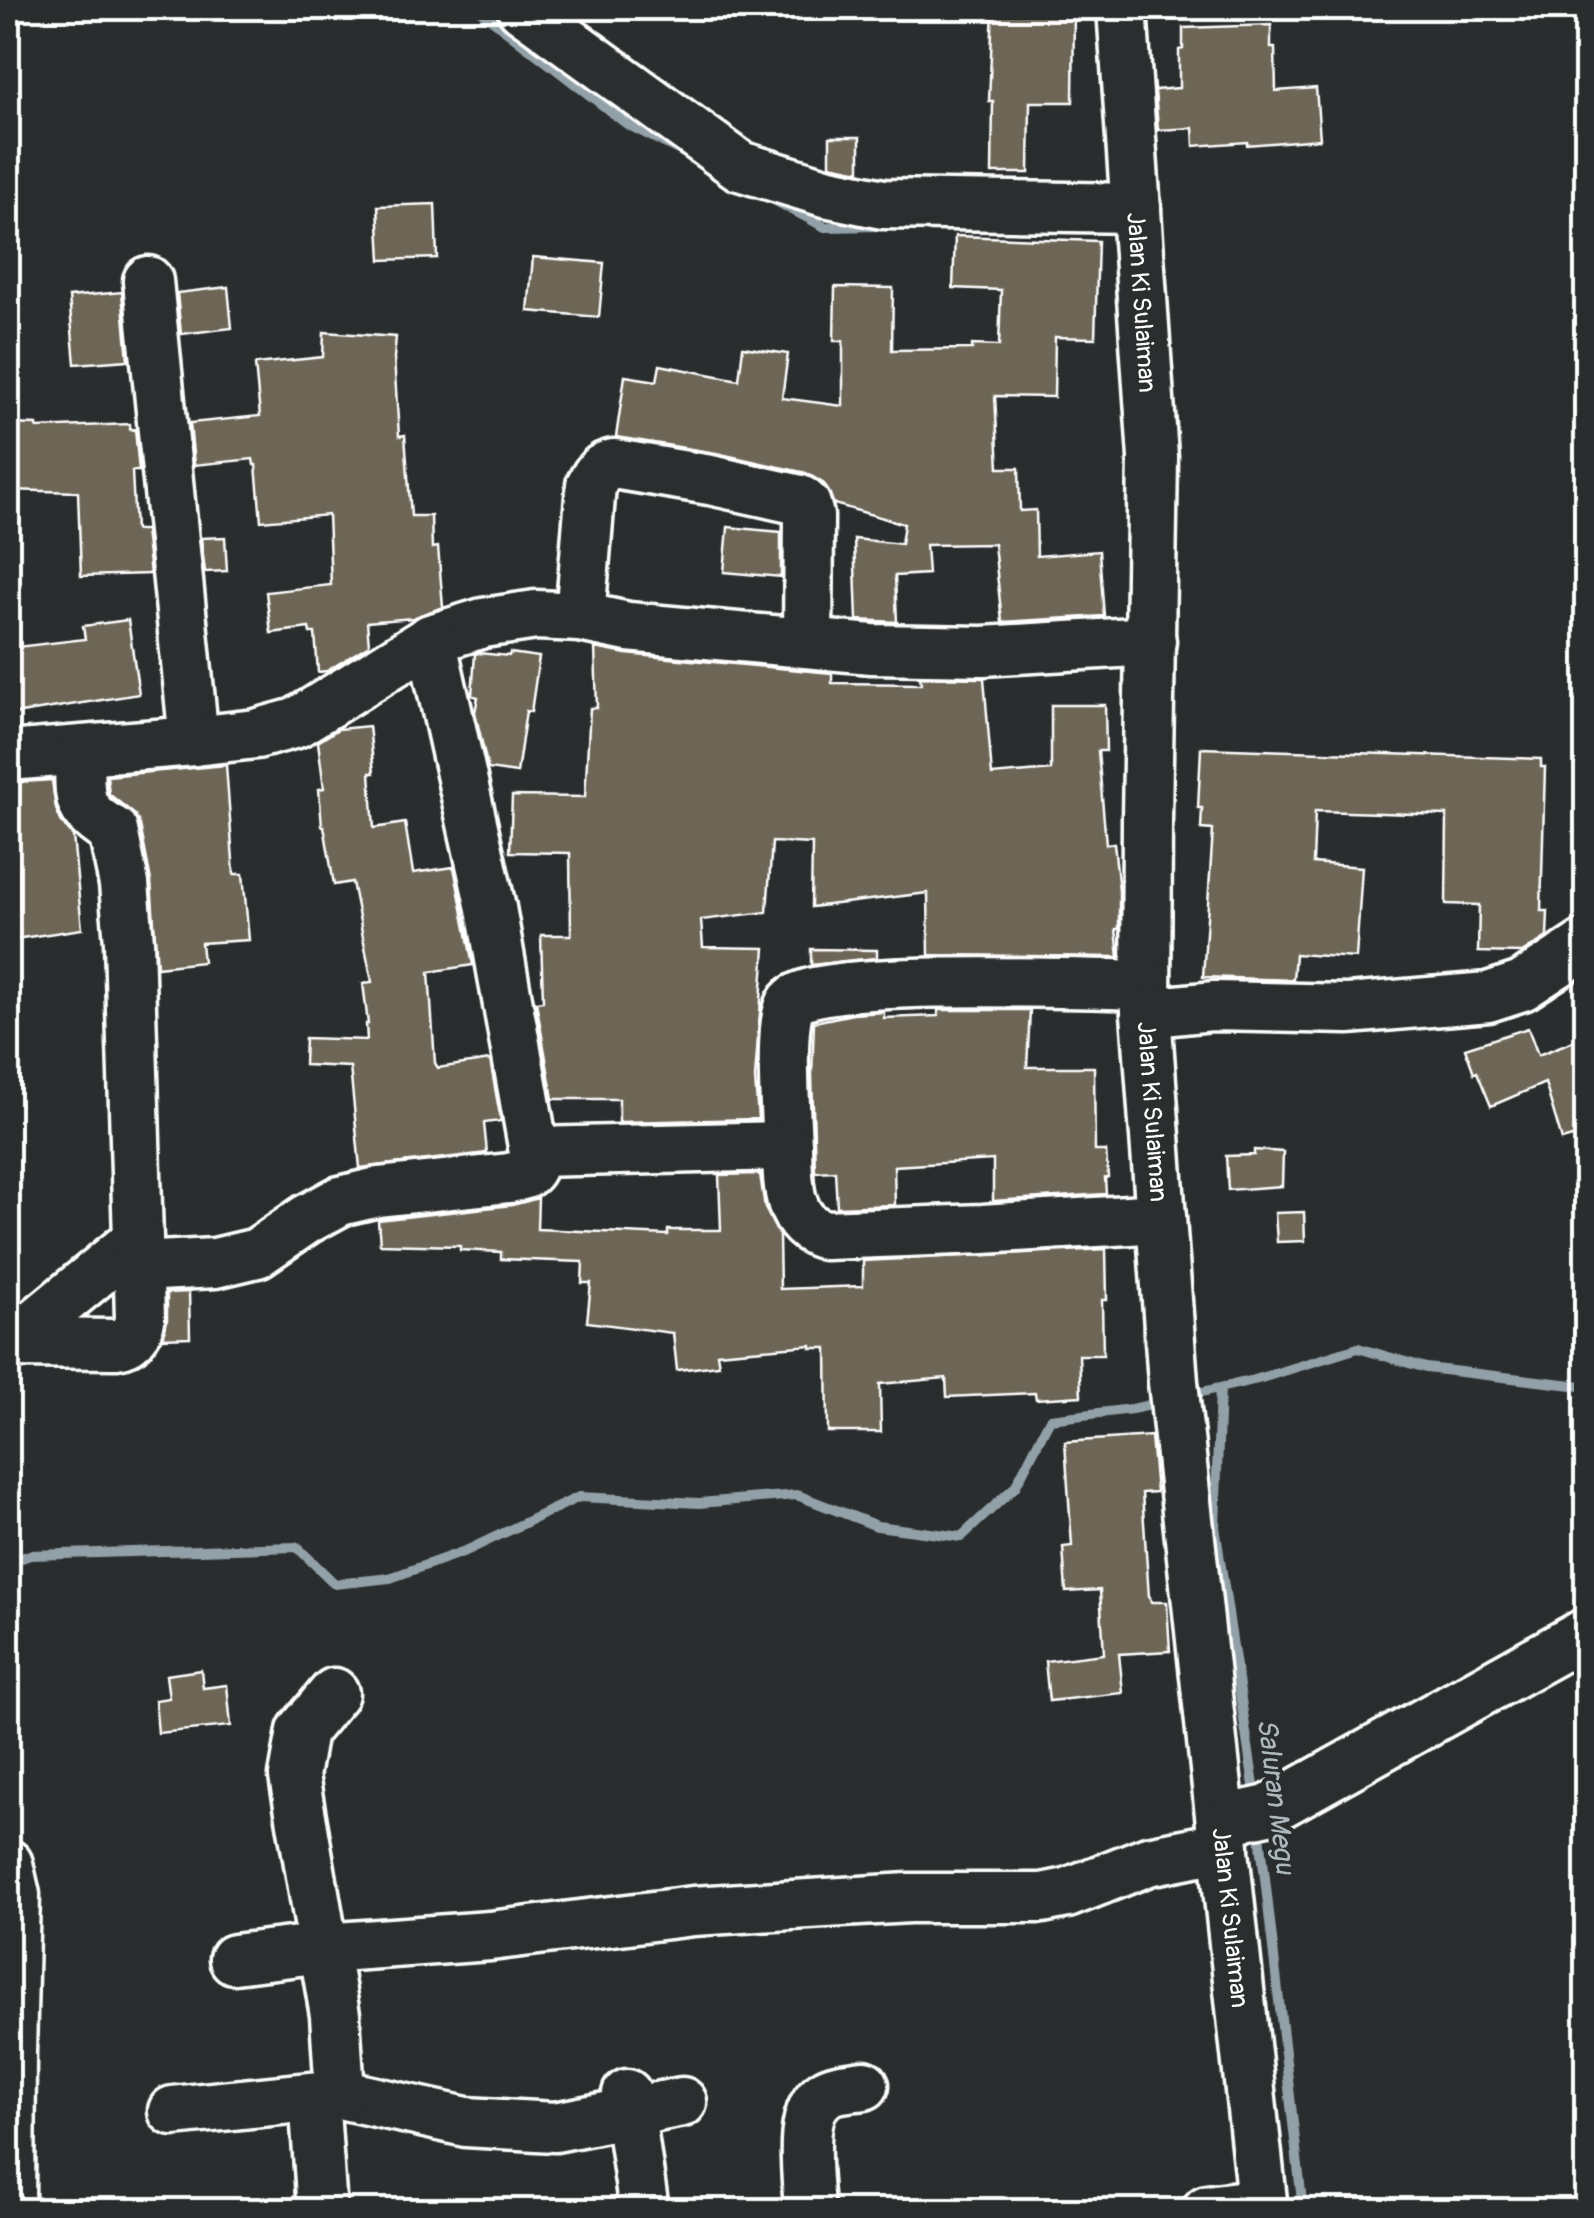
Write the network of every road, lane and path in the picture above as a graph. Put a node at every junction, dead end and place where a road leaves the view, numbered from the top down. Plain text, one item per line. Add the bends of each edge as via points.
1 (522, 8) edge
2 (1122, 8) edge
3 (1136, 208) junction
4 (148, 281) dead end
5 (580, 617) junction
6 (431, 640) junction
7 (1152, 641) junction
8 (808, 643) junction
9 (194, 741) junction
10 (79, 751) junction
11 (8, 756) edge
12 (1586, 944) edge
13 (1174, 1004) junction
14 (787, 1146) junction
15 (534, 1152) junction
16 (1161, 1218) junction
17 (138, 1253) junction
18 (10, 1343) edge
19 (1586, 1633) edge
20 (334, 1694) dead end
21 (1240, 1824) junction
22 (8, 1864) edge
23 (323, 1948) junction
24 (234, 1959) dead end
25 (864, 2085) dead end
26 (327, 2096) junction
27 (682, 2102) dead end
28 (629, 2104) junction
29 (172, 2110) dead end
30 (8, 2133) edge
31 (1263, 2207) edge
32 (10, 2210) edge
33 (322, 2210) edge
34 (644, 2210) edge
35 (809, 2210) edge
36 (1208, 2210) edge

1 - 3 street via 740,166 883,204
2 - 3 street, Jalan Ki Sulaiman
3 - 7 street, Jalan Ki Sulaiman via 1153,457
4 - 9 street
5 - 6 street via 483,622
5 - 8 street
5 - 8 street via 591,486 601,469 614,464 806,505
6 - 9 street via 296,724
6 - 15 street via 491,908
7 - 8 street via 983,651
7 - 13 street, Jalan Ki Sulaiman via 1147,820
9 - 10 street
10 - 11 street
10 - 17 street via 86,814 113,831 124,884
12 - 13 street via 1522,986 1488,997 1348,1009
13 - 14 street via 1014,982 912,983 797,996 784,1034
13 - 16 street, Jalan Ki Sulaiman
14 - 15 street
14 - 16 street via 795,1213 825,1235
15 - 17 street via 526,1175 340,1201 257,1253 216,1263
16 - 21 street, Jalan Ki Sulaiman via 1174,1397
17 - 18 street
17 - 18 street via 140,1320 124,1343
19 - 21 street
20 - 23 street via 302,1731 294,1776
21 - 23 street via 1042,1898 693,1911
21 - 31 street, Jalan Ki Sulaiman
22 - 30 street via 16,1896
23 - 24 street
23 - 26 street via 335,2015
25 - 35 street via 828,2091 814,2103 806,2128
26 - 28 street via 466,2122 555,2127
26 - 29 street
26 - 33 street
27 - 28 street
28 - 34 street
30 - 32 street
31 - 36 street

